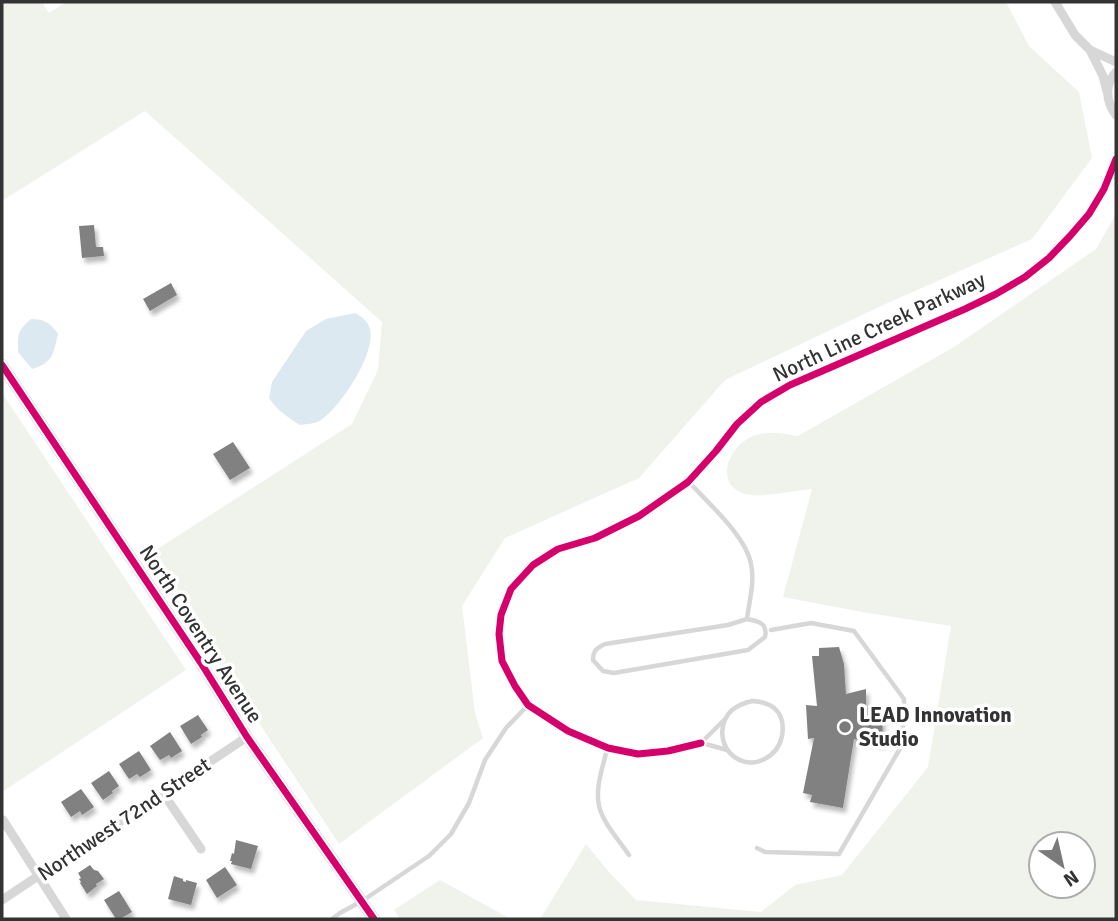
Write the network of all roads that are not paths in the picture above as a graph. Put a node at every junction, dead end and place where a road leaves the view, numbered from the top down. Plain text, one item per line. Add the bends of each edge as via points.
1 (1055, 2) edge
2 (1090, 50) junction
3 (1116, 62) edge
4 (1116, 72) edge
5 (1108, 95) junction
6 (1115, 114) edge
7 (1116, 124) edge
8 (1116, 159) edge
9 (2, 365) edge
10 (688, 482) junction
11 (747, 619) junction
12 (771, 630) dead end
13 (528, 705) junction
14 (724, 721) junction
15 (247, 737) junction
16 (701, 743) junction
17 (608, 748) junction
18 (728, 750) junction
19 (163, 793) junction
20 (3, 820) edge
21 (757, 848) dead end
22 (201, 849) dead end
23 (629, 855) dead end
24 (38, 876) junction
25 (2, 900) edge
26 (362, 901) junction
27 (66, 919) edge
28 (332, 919) edge
29 (374, 919) edge

1 - 2 street
2 - 3 street
2 - 5 street
4 - 5 street
5 - 6 street
6 - 7 street
8 - 10 street, North Line Creek Parkway via 1089,214 1025,277 761,402
9 - 15 street, North Coventry Avenue
10 - 11 lane via 744,544 752,565
10 - 13 street, North Line Creek Parkway via 639,516 595,538 558,549 533,565 511,589 501,615 502,661
11 - 11 lane via 605,644 596,648 593,660 603,671 614,673 748,650 766,630 764,624
12 - 21 lane via 811,623 854,631 904,699 902,745 839,854
13 - 17 street, North Line Creek Parkway via 568,732
13 - 26 lane via 485,760 469,803 450,834 429,856
14 - 16 lane
14 - 18 lane via 723,742
14 - 18 lane via 740,704 752,701 763,702 779,713 783,724 775,753 763,760 744,761
15 - 19 street, Northwest 72nd Street
15 - 26 street, North Coventry Avenue
16 - 17 street, North Line Creek Parkway via 638,754
16 - 18 lane
17 - 23 lane via 599,804
19 - 22 street
19 - 24 street, Northwest 72nd Street
20 - 24 street
24 - 25 street, Northwest 72nd Street
24 - 27 street
26 - 28 lane
26 - 29 street, North Coventry Avenue

